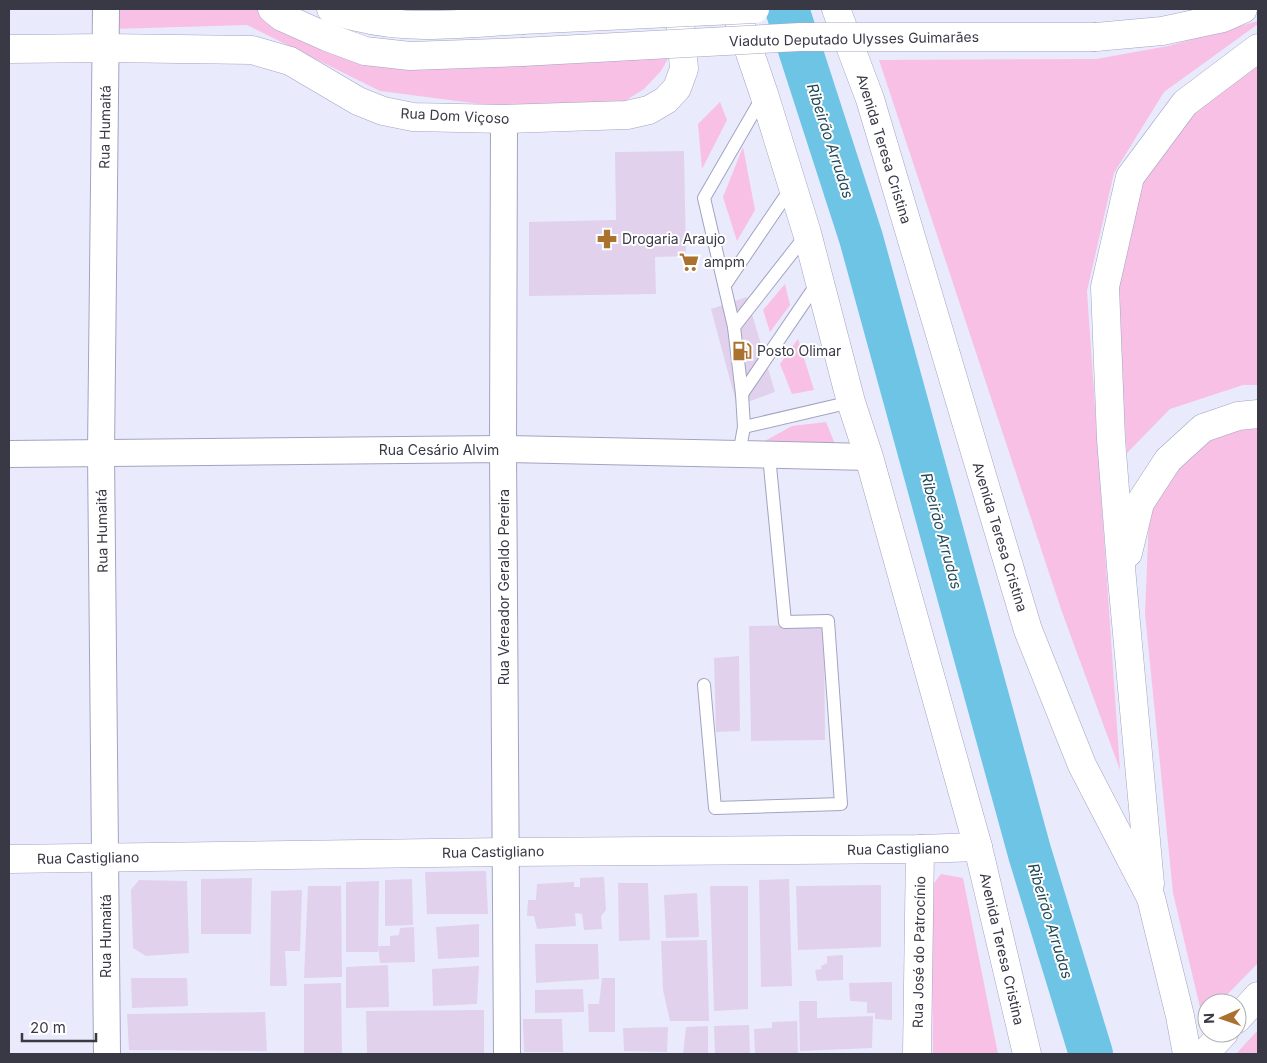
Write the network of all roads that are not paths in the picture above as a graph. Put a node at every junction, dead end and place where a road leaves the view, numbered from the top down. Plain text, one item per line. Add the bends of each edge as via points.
1 (106, 9) edge
2 (272, 9) edge
3 (331, 9) edge
4 (679, 9) edge
5 (735, 9) edge
6 (755, 9) edge
7 (836, 9) edge
8 (1243, 9) edge
9 (106, 48) junction
10 (1258, 48) edge
11 (9, 49) edge
12 (764, 94) junction
13 (504, 119) junction
14 (792, 186) junction
15 (807, 233) junction
16 (819, 280) junction
17 (725, 286) junction
18 (734, 328) junction
19 (742, 394) junction
20 (850, 402) junction
21 (1258, 414) edge
22 (744, 427) junction
23 (503, 450) junction
24 (101, 453) junction
25 (9, 454) edge
26 (739, 454) junction
27 (770, 454) junction
28 (869, 458) junction
29 (1122, 579) junction
30 (704, 685) dead end
31 (978, 847) junction
32 (920, 849) junction
33 (505, 852) junction
34 (105, 858) junction
35 (9, 859) edge
36 (1152, 898) junction
37 (1258, 996) edge
38 (1247, 1008) edge
39 (1214, 1043) edge
40 (106, 1054) edge
41 (506, 1054) edge
42 (917, 1054) edge
43 (1027, 1054) edge
44 (1187, 1054) edge
45 (1204, 1054) edge

1 - 9 street, Rua Humaitá
2 - 8 main road, Viaduto Deputado Ulysses Guimarães, bridge via 318,33 366,51 410,56 800,37 1096,37 1162,31 1223,18
3 - 6 main road, bridge via 377,22 415,26
4 - 13 main road, Rua Dom Viçoso via 684,69 677,88 666,100 649,110 627,115
5 - 12 main road, Avenida Teresa Cristina
7 - 36 main road, Avenida Teresa Cristina via 870,99 1028,630 1082,765
9 - 11 main road, Rua Dom Viçoso
9 - 13 main road, Rua Dom Viçoso via 252,50 290,61 358,101 384,111 412,117
9 - 24 street, Rua Humaitá
10 - 29 main road via 1185,103 1130,177 1105,287
12 - 14 main road, Avenida Teresa Cristina
12 - 17 lane via 704,198
13 - 23 street, Rua Vereador Geraldo Pereira
14 - 15 main road, Avenida Teresa Cristina
14 - 17 lane
15 - 16 main road, Avenida Teresa Cristina
15 - 18 lane
16 - 19 lane
16 - 20 main road, Avenida Teresa Cristina
17 - 18 lane
18 - 19 lane
19 - 22 lane
20 - 22 lane
20 - 28 main road, Avenida Teresa Cristina
21 - 29 main road via 1238,416 1203,428 1168,460 1140,503
22 - 26 lane
23 - 24 street, Rua Cesário Alvim
23 - 26 street, Rua Cesário Alvim
23 - 33 street, Rua Vereador Geraldo Pereira
24 - 25 street, Rua Cesário Alvim
24 - 34 street, Rua Humaitá
26 - 27 street, Rua Cesário Alvim
27 - 28 street, Rua Cesário Alvim
27 - 30 lane via 785,622 828,621 841,804 715,808
28 - 31 main road, Avenida Teresa Cristina
29 - 36 main road
31 - 32 main road, Rua Castigliano
31 - 43 main road, Avenida Teresa Cristina
32 - 33 main road, Rua Castigliano
32 - 42 main road, Rua José do Patrocínio
33 - 34 main road, Rua Castigliano
33 - 41 street, Rua Vereador Geraldo Pereira
34 - 35 main road, Rua Castigliano
34 - 40 street, Rua Humaitá
36 - 44 main road, Avenida Teresa Cristina
37 - 38 main road
39 - 45 main road

